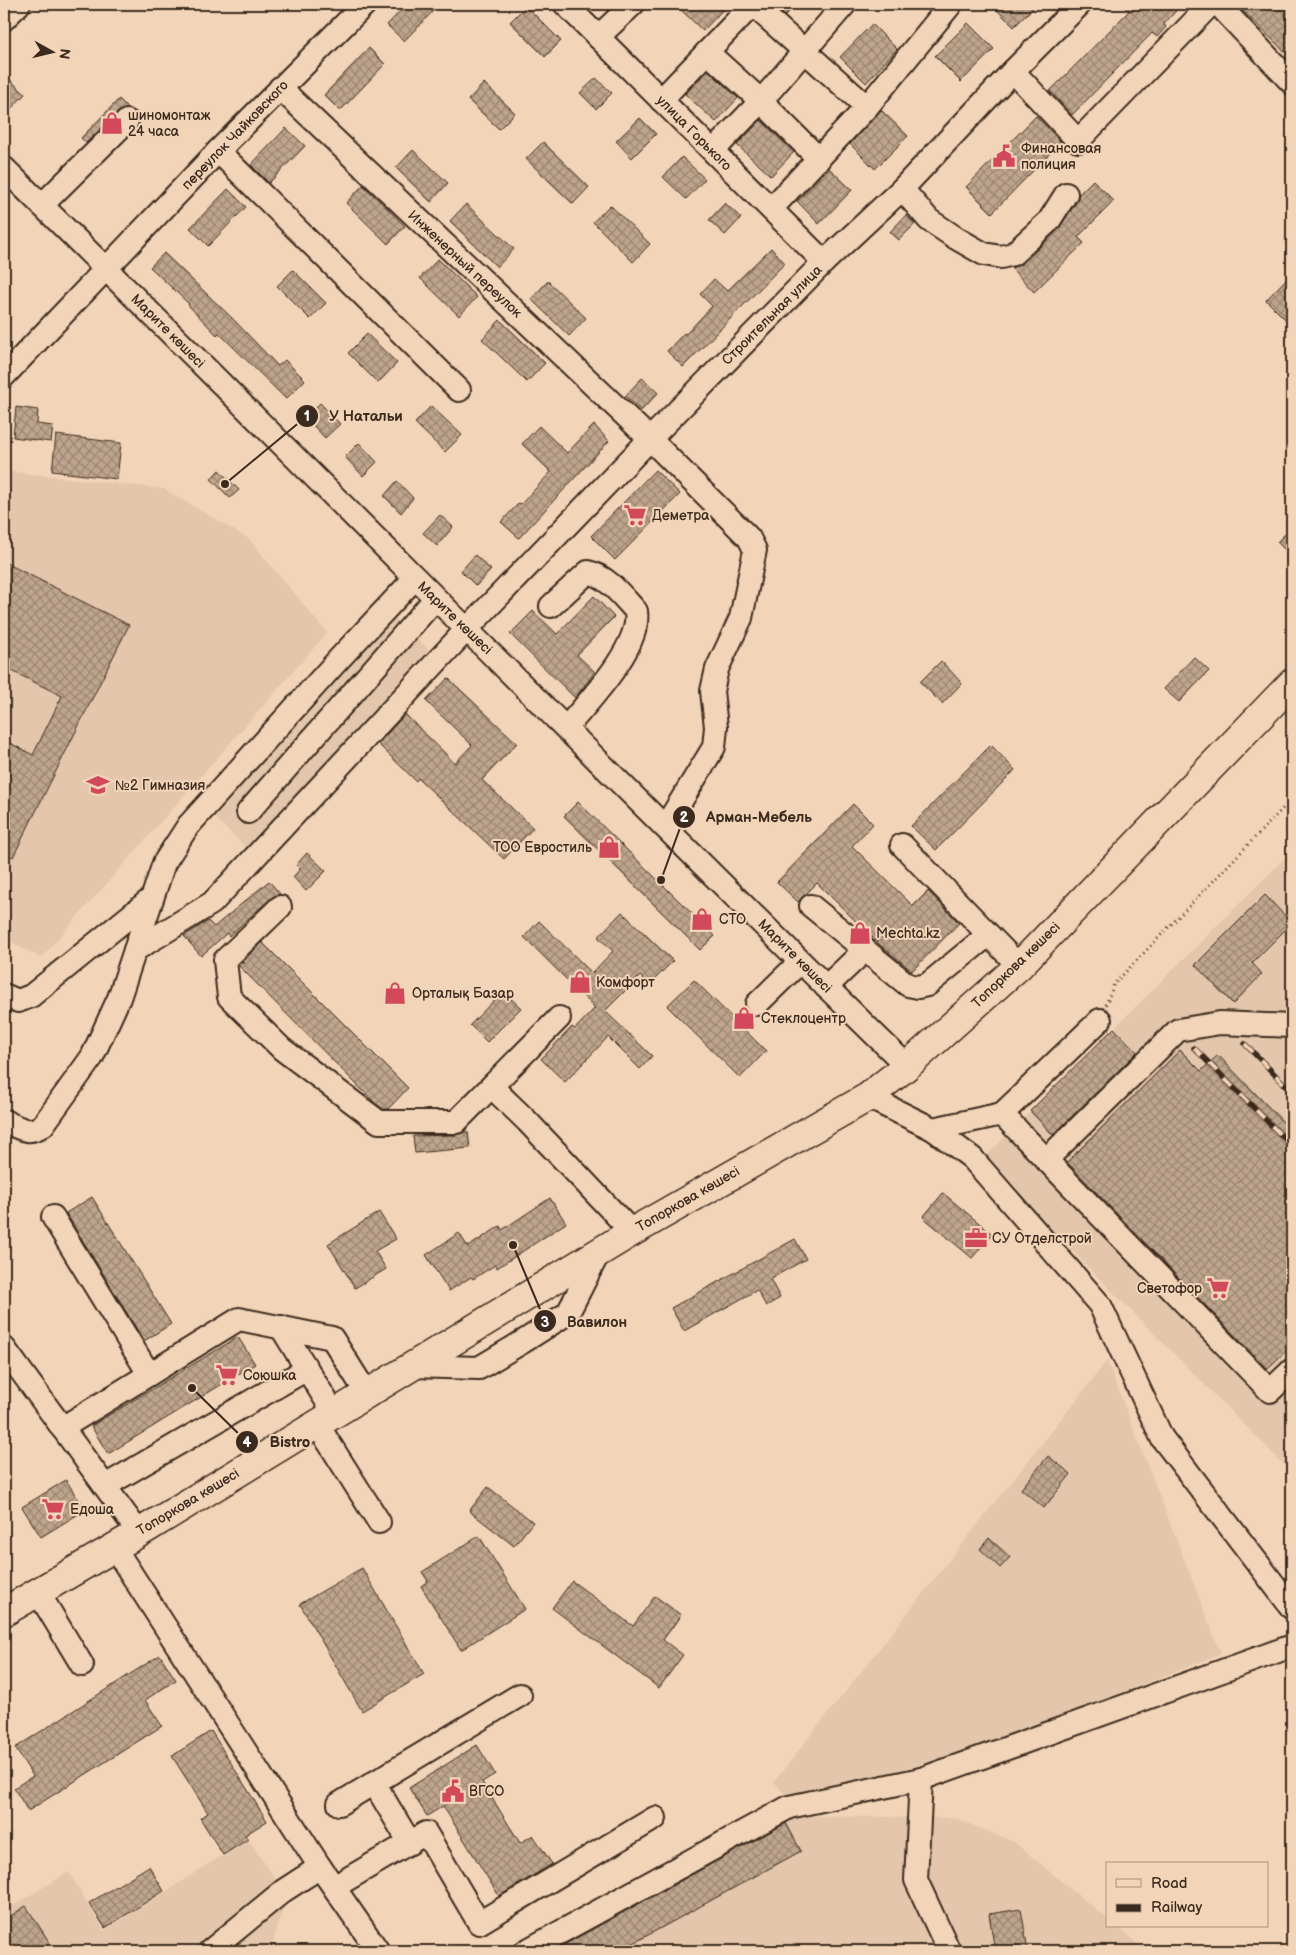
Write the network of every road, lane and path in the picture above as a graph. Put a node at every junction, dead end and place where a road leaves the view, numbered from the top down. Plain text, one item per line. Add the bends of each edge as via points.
1 (19, 4) edge
2 (365, 4) edge
3 (565, 4) edge
4 (632, 4) edge
5 (753, 4) edge
6 (845, 4) edge
7 (951, 4) edge
8 (1080, 4) edge
9 (1211, 4) edge
10 (1218, 4) edge
11 (4, 19) edge
12 (598, 38) junction
13 (805, 50) junction
14 (707, 52) junction
15 (1013, 71) junction
16 (1292, 83) edge
17 (280, 88) junction
18 (661, 100) junction
19 (761, 101) junction
20 (867, 107) junction
21 (127, 121) dead end
22 (218, 151) junction
23 (713, 151) junction
24 (819, 159) junction
25 (4, 168) edge
26 (902, 188) junction
27 (1066, 194) dead end
28 (42, 206) junction
29 (771, 209) junction
30 (824, 262) junction
31 (106, 269) junction
32 (4, 376) edge
33 (459, 390) dead end
34 (650, 439) junction
35 (414, 579) junction
36 (435, 599) junction
37 (551, 606) dead end
38 (467, 629) junction
39 (1292, 684) edge
40 (566, 728) junction
41 (1292, 799) edge
42 (248, 812) dead end
43 (665, 827) junction
44 (902, 845) dead end
45 (152, 898) junction
46 (811, 906) dead end
47 (280, 907) dead end
48 (988, 934) junction
49 (134, 950) junction
50 (865, 950) junction
51 (800, 962) junction
52 (1018, 966) junction
53 (826, 988) junction
54 (4, 995) edge
55 (757, 1004) dead end
56 (559, 1018) dead end
57 (1100, 1020) joint
58 (1292, 1026) edge
59 (907, 1066) junction
60 (492, 1087) junction
61 (868, 1097) junction
62 (1002, 1114) junction
63 (4, 1121) edge
64 (933, 1129) junction
65 (1046, 1160) junction
66 (53, 1217) dead end
67 (632, 1232) junction
68 (599, 1252) junction
69 (280, 1327) junction
70 (4, 1348) edge
71 (412, 1366) junction
72 (308, 1369) junction
73 (1292, 1370) edge
74 (149, 1374) junction
75 (367, 1394) junction
76 (326, 1418) junction
77 (62, 1428) junction
78 (105, 1486) junction
79 (379, 1522) dead end
80 (139, 1533) junction
81 (114, 1547) junction
82 (19, 1603) edge
83 (1292, 1608) edge
84 (4, 1629) edge
85 (1292, 1646) edge
86 (82, 1665) dead end
87 (520, 1695) dead end
88 (921, 1780) junction
89 (374, 1783) junction
90 (339, 1804) dead end
91 (655, 1818) dead end
92 (410, 1843) junction
93 (320, 1867) junction
94 (334, 1887) junction
95 (210, 1951) edge
96 (378, 1951) edge
97 (526, 1951) edge
98 (949, 1951) edge

1 - 11 street
2 - 17 street, переулок Чайковского
3 - 12 street, улица Горького
4 - 12 street
5 - 13 street
5 - 14 street
6 - 13 street
7 - 20 street
8 - 15 street, Строительная улица
9 - 15 street via 1078,141
10 - 16 street
12 - 18 street, улица Горького
13 - 19 street
13 - 20 street
14 - 18 street
14 - 19 street
15 - 26 street, Строительная улица
17 - 22 street, переулок Чайковского
17 - 34 street, Инженерный переулок
18 - 23 street, улица Горького
19 - 23 street
19 - 24 street
20 - 24 street
21 - 28 street
22 - 31 street, переулок Чайковского
22 - 33 street
23 - 29 street, улица Горького
24 - 29 street
25 - 28 street, Марите көшесі
26 - 27 street via 929,220 984,254 1001,257 1014,254 1049,221
26 - 30 street, Строительная улица
28 - 31 street, Марите көшесі
29 - 30 street, улица Горького
30 - 34 street, Строительная улица
31 - 32 street, переулок Чайковского
31 - 35 street, Марите көшесі
34 - 38 street, Строительная улица
34 - 43 street, Инженерный переулок via 749,538 755,550 741,618 717,669 712,691 716,727 714,747
35 - 36 street, Марите көшесі
35 - 45 street via 188,826 164,863
36 - 38 street, Марите көшесі
36 - 42 street
37 - 40 street via 588,572 606,582 636,611 637,617 626,650
38 - 40 street, Марите көшесі
38 - 49 street, Строительная улица via 212,903
39 - 52 highway, Топоркова көшесі
40 - 43 street, Марите көшесі
41 - 57 path via 1114,984
43 - 51 street, Марите көшесі
44 - 48 street
45 - 49 street
45 - 54 street via 32,996 18,1001
46 - 50 street
47 - 60 street via 225,960 228,997 282,1050 379,1122 456,1122
48 - 50 street via 927,985 918,987 908,985
48 - 52 street
49 - 63 street via 119,998 92,1057 43,1126 35,1131 26,1131
50 - 53 street
51 - 53 street, Марите көшесі
51 - 55 street
52 - 59 highway, Топоркова көшесі
53 - 59 street, Марите көшесі
56 - 60 street
57 - 62 street
58 - 65 street via 1220,1023 1178,1030
59 - 61 highway, Топоркова көшесі
60 - 67 street
61 - 64 street
61 - 67 highway, Топоркова көшесі
62 - 64 street
62 - 65 street
64 - 83 street via 972,1158 1100,1305 1162,1438
65 - 73 street via 1270,1391
66 - 74 street
67 - 68 highway, Топоркова көшесі
68 - 71 highway, Топоркова көшесі
68 - 71 street via 568,1313 479,1368
69 - 72 street
69 - 74 street via 240,1319
69 - 75 street via 332,1338
70 - 77 street
71 - 75 highway, Топоркова көшесі
72 - 76 street
72 - 78 street
74 - 77 street
75 - 76 highway, Топоркова көшесі
76 - 79 street
76 - 80 highway, Топоркова көшесі
77 - 78 street
78 - 80 street
80 - 81 highway, Топоркова көшесі
81 - 82 highway, Топоркова көшесі
81 - 93 street
82 - 84 street
82 - 86 street
85 - 88 street
87 - 89 street
88 - 97 street via 789,1807
88 - 98 street via 916,1880
89 - 90 street
89 - 92 street
91 - 92 street via 479,1923 426,1833
92 - 94 street
93 - 94 street
93 - 95 street via 283,1891
94 - 96 street

